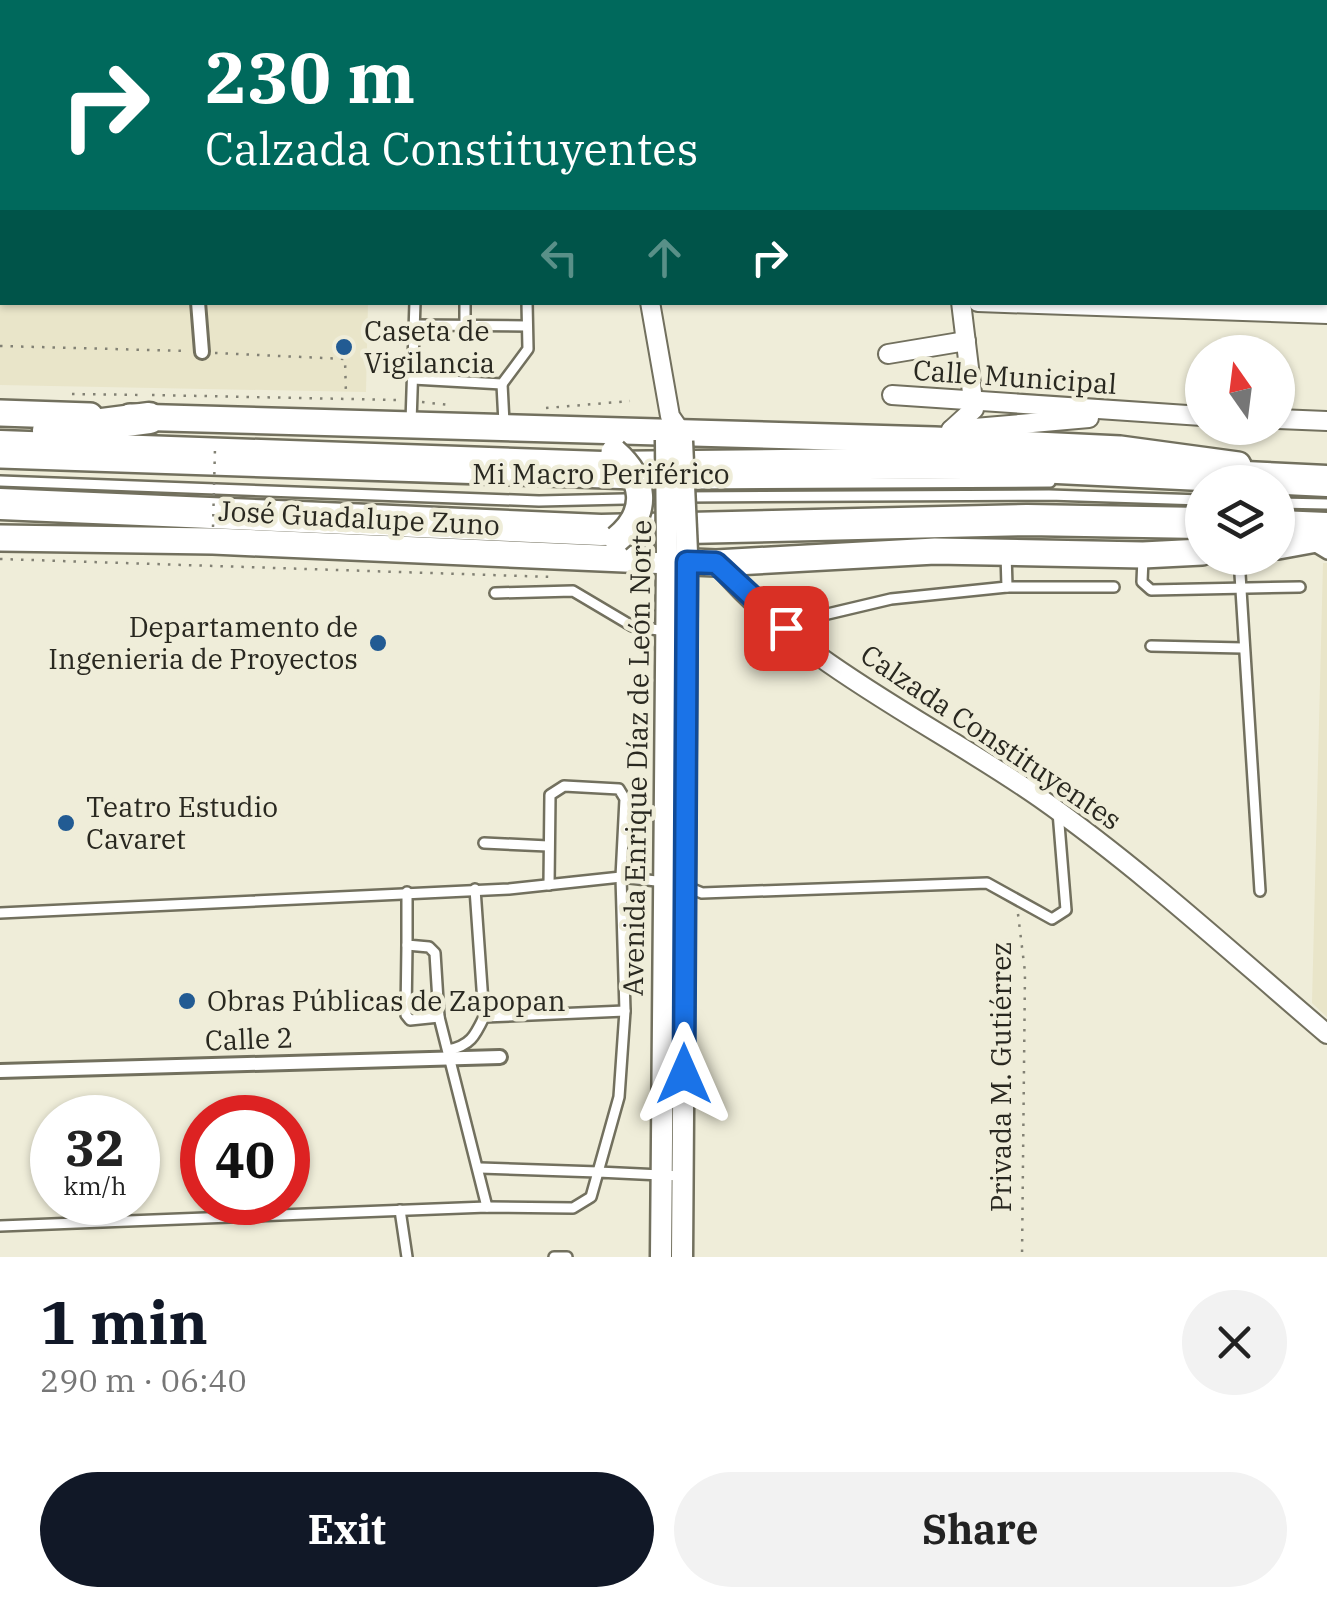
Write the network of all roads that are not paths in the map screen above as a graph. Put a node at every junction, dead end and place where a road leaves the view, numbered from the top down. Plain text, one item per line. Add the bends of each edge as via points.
1 (198, 305) edge
2 (415, 305) edge
3 (465, 305) edge
4 (527, 305) edge
5 (651, 305) edge
6 (961, 305) edge
7 (1138, 305) edge
8 (1229, 307) edge
9 (1320, 310) edge
10 (414, 325) junction
11 (465, 325) junction
12 (527, 326) junction
13 (966, 340) junction
14 (202, 352) dead end
15 (888, 354) dead end
16 (413, 379) junction
17 (502, 384) junction
18 (892, 395) dead end
19 (974, 399) junction
20 (412, 412) junction
21 (0, 413) edge
22 (1134, 413) junction
23 (1185, 415) edge
24 (544, 417) junction
25 (149, 418) junction
26 (1295, 419) edge
27 (1327, 420) edge
28 (504, 426) junction
29 (0, 430) edge
30 (673, 432) junction
31 (943, 435) junction
32 (0, 446) edge
33 (0, 463) edge
34 (1327, 480) edge
35 (0, 481) edge
36 (1185, 486) edge
37 (1295, 490) edge
38 (1327, 491) edge
39 (1185, 500) edge
40 (1295, 503) edge
41 (0, 504) edge
42 (1327, 504) edge
43 (1185, 524) edge
44 (1295, 532) edge
45 (0, 538) edge
46 (1321, 540) edge
47 (1295, 544) edge
48 (1006, 550) junction
49 (1185, 553) edge
50 (1143, 556) junction
51 (553, 558) junction
52 (677, 558) junction
53 (716, 563) junction
54 (1240, 575) edge
55 (1241, 586) junction
56 (1006, 587) junction
57 (1114, 587) dead end
58 (1300, 587) dead end
59 (496, 594) dead end
60 (814, 616) dead end
61 (665, 631) junction
62 (1151, 646) dead end
63 (1243, 648) junction
64 (1058, 812) junction
65 (484, 844) dead end
66 (548, 846) junction
67 (620, 877) junction
68 (661, 881) junction
69 (549, 885) junction
70 (684, 886) junction
71 (476, 889) junction
72 (1260, 891) dead end
73 (407, 892) junction
74 (0, 914) edge
75 (407, 945) junction
76 (625, 1011) junction
77 (439, 1017) junction
78 (484, 1017) junction
79 (1327, 1034) edge
80 (449, 1054) junction
81 (500, 1057) dead end
82 (0, 1072) edge
83 (480, 1168) junction
84 (598, 1172) junction
85 (672, 1176) junction
86 (488, 1207) junction
87 (400, 1210) junction
88 (0, 1226) edge
89 (406, 1257) edge
90 (554, 1257) edge
91 (567, 1257) edge
92 (662, 1257) edge
93 (682, 1257) edge

1 - 14 street
2 - 10 lane
3 - 11 lane
4 - 12 lane
5 - 30 street
6 - 13 street
7 - 8 street
8 - 9 street
10 - 11 lane
10 - 16 lane
11 - 12 lane
12 - 17 lane via 523,360
13 - 15 street
13 - 19 street
16 - 17 lane
16 - 20 lane
17 - 28 lane
18 - 19 street, Calle Municipal
19 - 22 street, Calle Municipal
19 - 31 street via 968,418
20 - 25 main road
20 - 28 main road
21 - 25 main road
22 - 23 street, Calle Municipal
22 - 31 street, Calle Municipal
24 - 28 main road
24 - 30 main road
24 - 51 main road, bridge via 614,452 636,476 641,498 634,522 617,539
25 - 29 highway
26 - 27 street
30 - 31 main road
30 - 52 street, Avenida Enrique Díaz de León Norte, bridge
31 - 34 main road via 1152,452
32 - 34 highway via 602,467 952,463
33 - 36 lane, Mi Macro Periférico via 588,485
35 - 39 lane, Mi Macro Periférico via 540,501 762,495
37 - 38 lane
40 - 42 lane
41 - 43 highway via 601,530 1027,520
44 - 46 highway
45 - 51 main road, José Guadalupe Zuno
46 - 47 main road
48 - 50 main road, José Guadalupe Zuno
48 - 53 main road, José Guadalupe Zuno
48 - 56 lane
49 - 50 main road, José Guadalupe Zuno
50 - 55 lane via 1142,582 1150,590
51 - 52 main road, José Guadalupe Zuno
52 - 53 main road, José Guadalupe Zuno
52 - 61 street, Avenida Enrique Díaz de León Norte
52 - 70 street, Avenida Enrique Díaz de León Norte
53 - 64 street, Calzada Constituyentes via 750,598 851,676
54 - 55 lane
55 - 58 lane
55 - 63 lane
56 - 57 lane
56 - 60 lane via 891,599
59 - 61 lane via 573,591 632,626
61 - 68 street, Avenida Enrique Díaz de León Norte
62 - 63 lane
63 - 72 lane
64 - 70 lane via 1066,910 1052,918 987,883 702,892
64 - 79 street, Calzada Constituyentes
65 - 66 lane
66 - 67 lane via 550,795 556,789 618,789 626,799
66 - 69 lane
67 - 68 lane
67 - 69 lane
67 - 76 lane
68 - 70 lane
68 - 85 street, Avenida Enrique Díaz de León Norte
69 - 71 lane
70 - 85 street, Avenida Enrique Díaz de León Norte
71 - 73 lane
71 - 78 lane
73 - 74 lane
73 - 75 lane
75 - 77 lane via 433,948
75 - 77 lane via 406,1016
76 - 78 lane
76 - 84 lane via 620,1097
77 - 80 lane
78 - 80 lane via 476,1036
80 - 81 street, Calle 2
80 - 82 street, Calle 2
80 - 83 lane
83 - 84 lane
83 - 86 lane
84 - 85 lane
84 - 86 lane via 591,1197 573,1208
85 - 92 street, Avenida Enrique Díaz de León Norte
85 - 93 street, Avenida Enrique Díaz de León Norte
86 - 87 lane
87 - 88 lane
87 - 89 lane
90 - 91 lane

